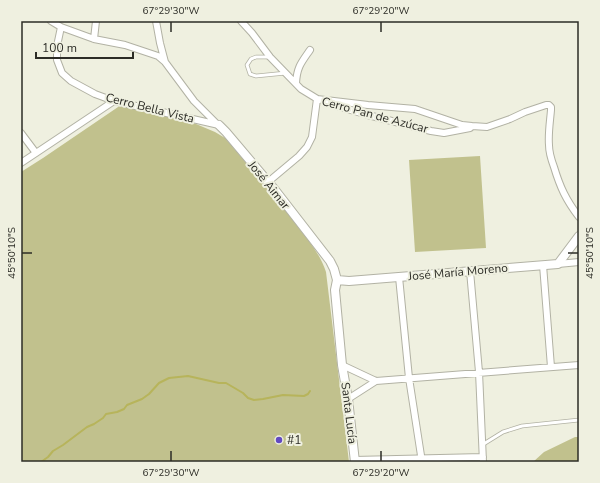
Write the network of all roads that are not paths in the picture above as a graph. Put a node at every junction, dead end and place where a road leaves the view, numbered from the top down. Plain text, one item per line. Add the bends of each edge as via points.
1 (51, 21) edge
2 (96, 21) edge
3 (156, 21) edge
4 (241, 21) edge
5 (61, 27) junction
6 (94, 39) junction
7 (310, 50) dead end
8 (270, 57) junction
9 (166, 62) junction
10 (286, 73) junction
11 (296, 83) junction
12 (317, 99) junction
13 (114, 101) junction
14 (219, 125) junction
15 (478, 127) junction
16 (21, 133) edge
17 (36, 153) junction
18 (21, 163) edge
19 (268, 182) junction
20 (579, 217) edge
21 (579, 236) edge
22 (579, 262) edge
23 (558, 264) junction
24 (543, 266) junction
25 (470, 271) junction
26 (399, 277) junction
27 (337, 280) junction
28 (342, 365) junction
29 (579, 365) edge
30 (551, 367) junction
31 (480, 372) junction
32 (409, 378) junction
33 (376, 381) junction
34 (348, 399) junction
35 (579, 420) edge
36 (482, 445) junction
37 (422, 460) edge
38 (483, 460) edge
39 (355, 461) edge

1 - 5 street
2 - 6 street
3 - 9 street, José Aimar
4 - 8 street
5 - 6 street
5 - 13 street, Cerro Bella Vista via 57,60 62,73 71,82
6 - 9 street via 125,45 158,56
7 - 11 street via 297,72
8 - 10 street
8 - 10 lane via 251,59 247,65 250,74 256,76
9 - 14 street, José Aimar via 194,101
10 - 11 street
11 - 12 street via 300,89
12 - 15 street, Cerro Pan de Azúcar via 415,109 462,125
12 - 15 street, Cerro Pan de Azúcar via 368,116 438,132
12 - 19 street via 312,137 307,146
13 - 14 street, Cerro Bella Vista
13 - 17 street
14 - 19 street, José Aimar
15 - 20 street, Cerro Pan de Azúcar via 487,127 549,105 550,153 559,185
16 - 17 street
17 - 18 street
19 - 27 street, José Aimar via 330,261
21 - 23 street
22 - 23 street, José María Moreno
23 - 24 street, José María Moreno
24 - 25 street, José María Moreno
24 - 30 street
25 - 26 street, José María Moreno
25 - 31 street
26 - 27 street, José María Moreno
26 - 32 street
27 - 28 street, José Aimar via 335,290
28 - 33 street
28 - 34 street, Santa Lucía
29 - 30 street
30 - 31 street
31 - 32 street
31 - 36 street
32 - 33 street
32 - 37 street
33 - 34 street
34 - 39 street, Santa Lucía
35 - 36 lane via 522,426 503,432
36 - 38 street
37 - 38 street
37 - 39 street

